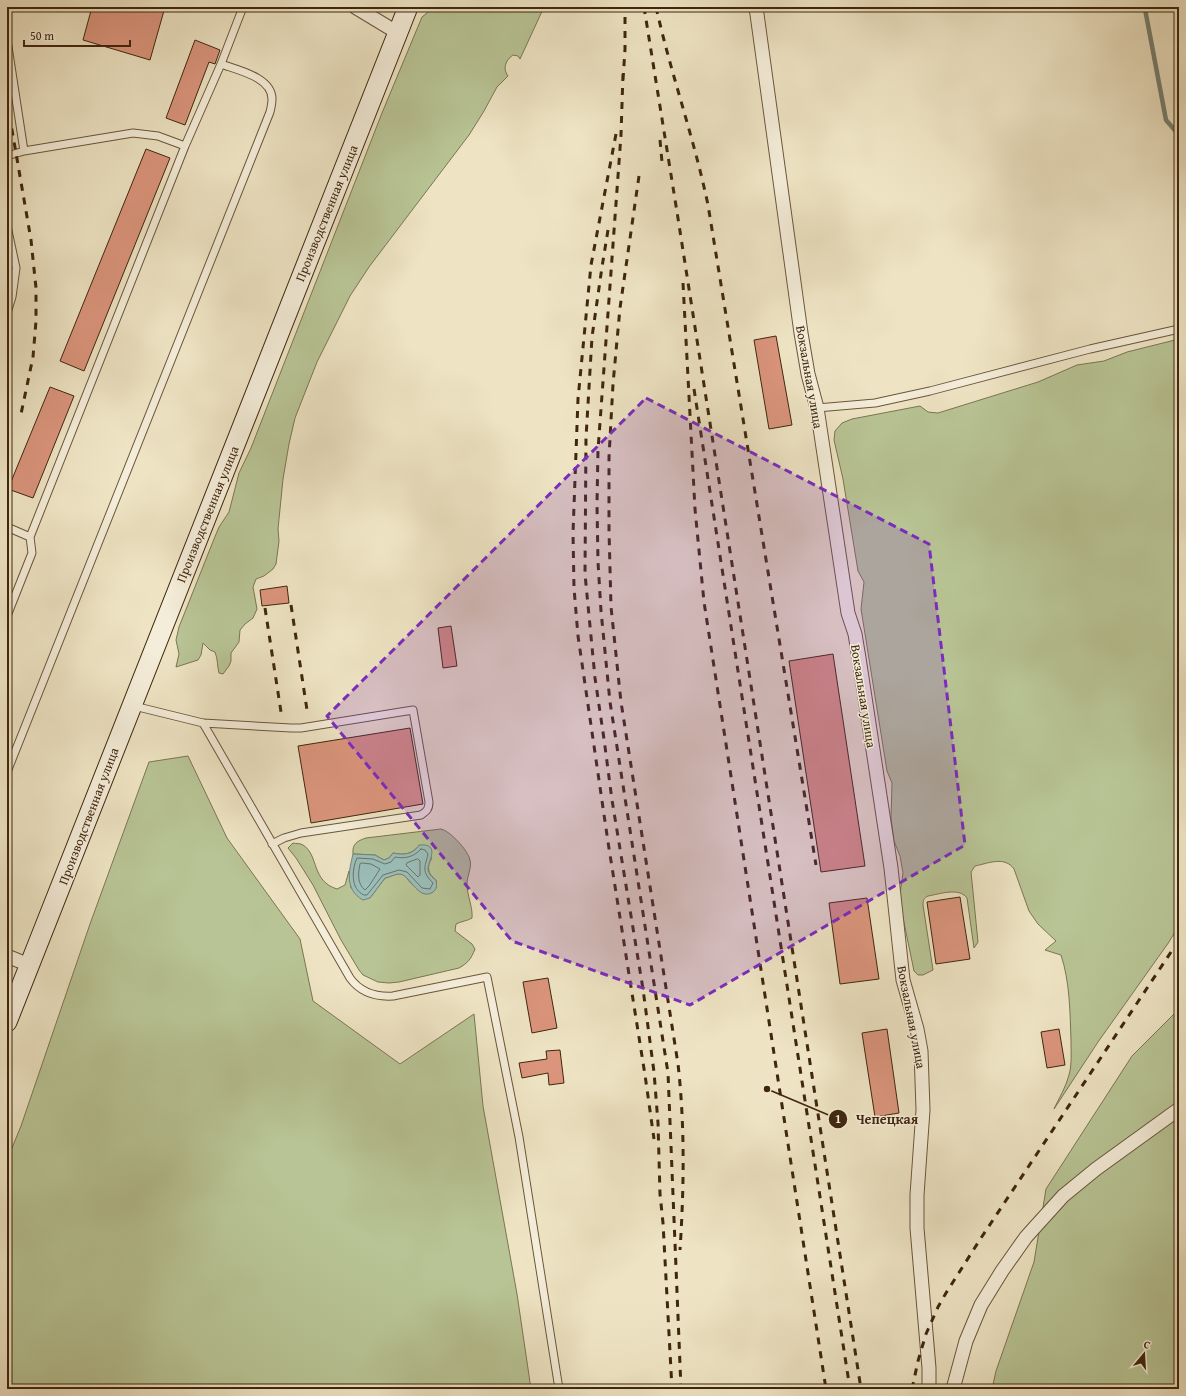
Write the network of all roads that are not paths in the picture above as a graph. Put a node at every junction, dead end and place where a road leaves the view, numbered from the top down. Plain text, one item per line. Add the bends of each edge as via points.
1 (243, 7) edge
2 (355, 7) edge
3 (408, 7) edge
4 (756, 7) edge
5 (398, 33) junction
6 (7, 40) edge
7 (221, 64) junction
8 (185, 146) junction
9 (24, 151) junction
10 (7, 156) edge
11 (7, 226) edge
12 (7, 313) edge
13 (1179, 329) edge
14 (817, 408) junction
15 (7, 527) edge
16 (30, 536) junction
17 (7, 616) edge
18 (131, 705) junction
19 (202, 723) junction
20 (7, 772) edge
21 (272, 844) junction
22 (7, 956) edge
23 (29, 965) junction
24 (7, 1022) edge
25 (1179, 1109) edge
26 (559, 1389) edge
27 (929, 1389) edge
28 (953, 1389) edge

1 - 7 lane
2 - 5 street
3 - 5 main road, Производственная улица
4 - 14 street, Вокзальная улица via 801,333
5 - 18 main road, Производственная улица
6 - 9 lane
7 - 8 lane
7 - 20 lane via 255,76 268,87 272,98 270,112
8 - 9 lane via 158,136 133,133
8 - 16 lane
9 - 10 lane
11 - 12 lane via 16,268
13 - 14 lane via 1090,349 930,391 875,403
14 - 27 street, Вокзальная улица via 841,578 859,658 886,837 903,980 921,1051 923,1110 917,1228
15 - 16 lane
16 - 17 lane via 32,553
18 - 19 lane
18 - 23 main road, Производственная улица
19 - 21 lane
19 - 21 lane via 301,728 413,710 429,802 426,812 421,815 301,833
21 - 26 lane via 355,985 383,996 393,996 487,977 520,1137
22 - 23 street
23 - 24 main road, Производственная улица
25 - 28 street via 1063,1196 1026,1238 981,1305 966,1342

